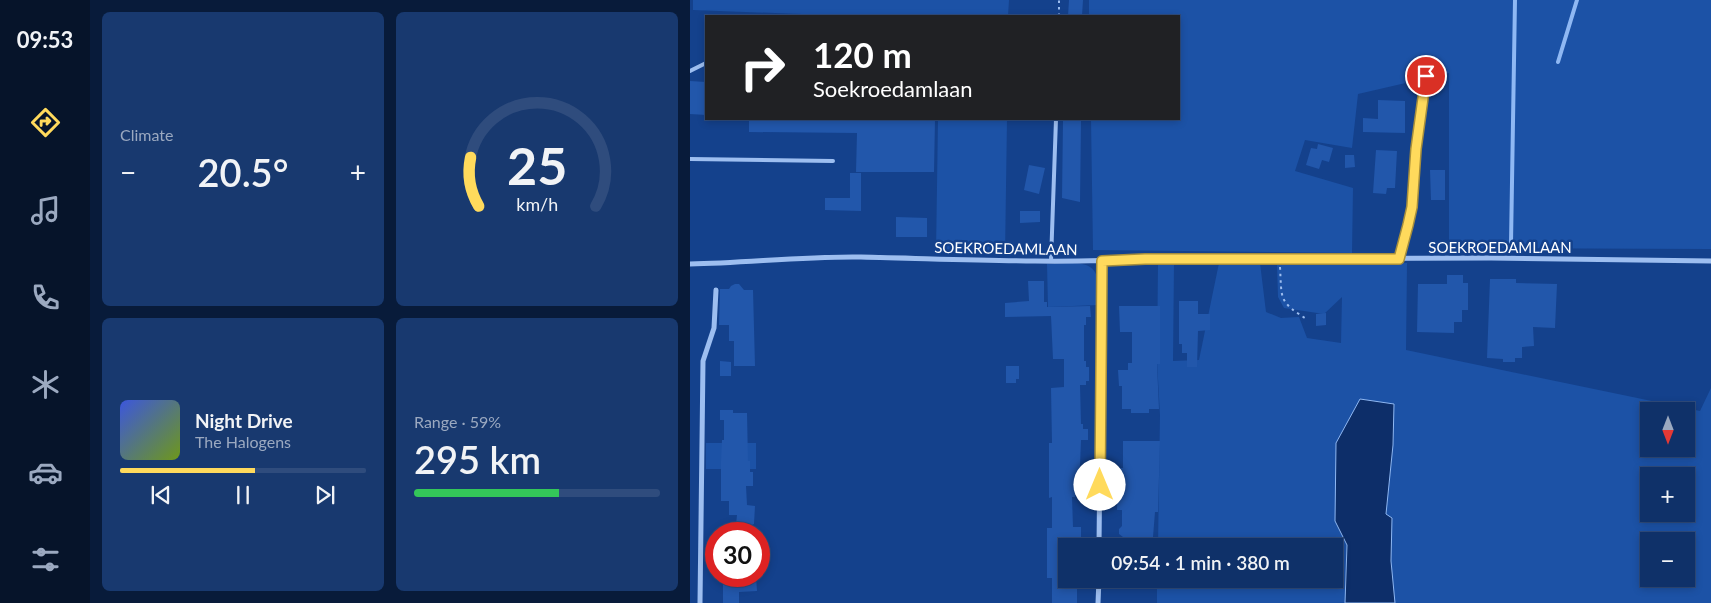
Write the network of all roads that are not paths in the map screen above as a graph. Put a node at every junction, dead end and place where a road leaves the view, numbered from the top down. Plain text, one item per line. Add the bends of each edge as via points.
1 (705, 64) edge
2 (690, 72) edge
3 (1426, 76) dead end
4 (1056, 120) edge
5 (690, 159) edge
6 (834, 161) dead end
7 (1399, 259) junction
8 (1051, 261) junction
9 (1102, 261) junction
10 (1711, 261) edge
11 (690, 264) edge
12 (716, 290) dead end
13 (1100, 538) edge
14 (1099, 588) edge
15 (700, 603) edge
16 (1098, 603) edge

1 - 2 lane
3 - 7 lane via 1412,207
4 - 8 lane
5 - 6 lane
7 - 9 street, SOEKROEDAMLAAN
7 - 10 street, SOEKROEDAMLAAN
8 - 9 street, SOEKROEDAMLAAN
8 - 11 street, SOEKROEDAMLAAN via 861,257
9 - 13 street
12 - 15 street via 714,328 703,361
14 - 16 street

